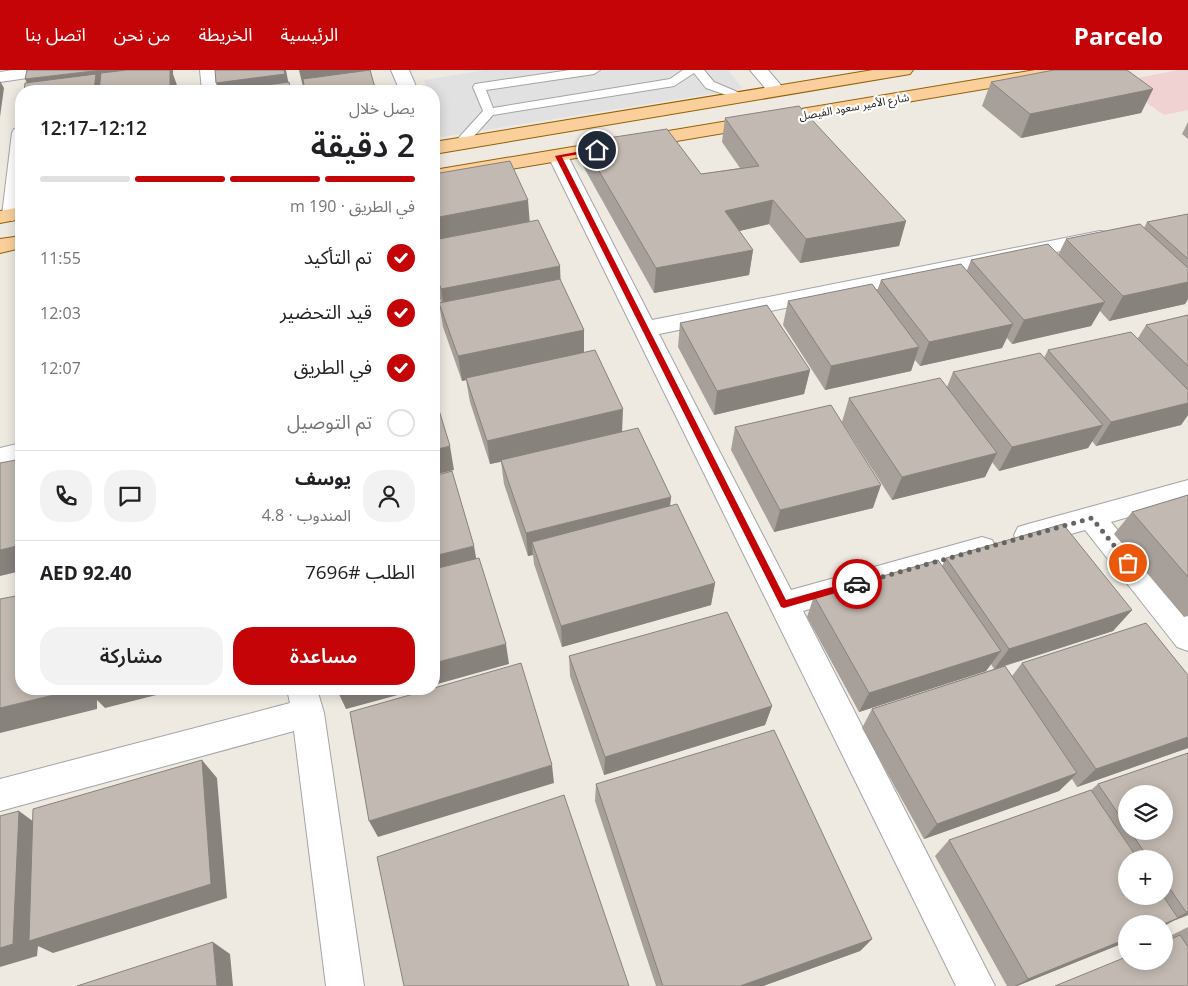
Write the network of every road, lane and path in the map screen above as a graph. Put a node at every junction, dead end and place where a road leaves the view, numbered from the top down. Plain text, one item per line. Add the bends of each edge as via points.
1 (209, 70) edge
2 (400, 70) edge
3 (594, 70) edge
4 (690, 70) edge
5 (698, 70) edge
6 (759, 70) edge
7 (904, 70) edge
8 (1066, 70) edge
9 (28, 71) edge
10 (0, 77) edge
11 (27, 85) edge
12 (210, 85) edge
13 (406, 85) edge
14 (776, 90) junction
15 (741, 96) junction
16 (489, 112) junction
17 (459, 144) junction
18 (440, 147) edge
19 (558, 156) junction
20 (440, 175) edge
21 (15, 182) edge
22 (11, 215) edge
23 (1120, 233) edge
24 (15, 243) edge
25 (0, 246) edge
26 (646, 329) junction
27 (15, 454) edge
28 (0, 458) edge
29 (1188, 490) edge
30 (1092, 518) junction
31 (784, 604) junction
32 (1188, 638) edge
33 (305, 701) edge
34 (0, 795) edge
35 (346, 986) edge
36 (976, 986) edge

1 - 12 street
2 - 13 street
3 - 16 lane via 479,87
4 - 16 lane via 674,82
5 - 15 lane via 710,85
6 - 14 street
7 - 14 main road, شارع الأمير سعود الفيصل
8 - 19 main road, شارع الأمير سعود الفيصل
9 - 10 street
9 - 11 street
14 - 15 main road, شارع الأمير سعود الفيصل
15 - 17 main road, شارع الأمير سعود الفيصل
16 - 17 lane
17 - 18 main road, شارع الأمير سعود الفيصل
19 - 20 main road, شارع الأمير سعود الفيصل
19 - 26 street
21 - 22 street
23 - 26 street
24 - 25 main road
26 - 31 street
27 - 28 street
29 - 30 street
30 - 31 street
30 - 32 street
31 - 36 street
33 - 34 street
33 - 35 street

